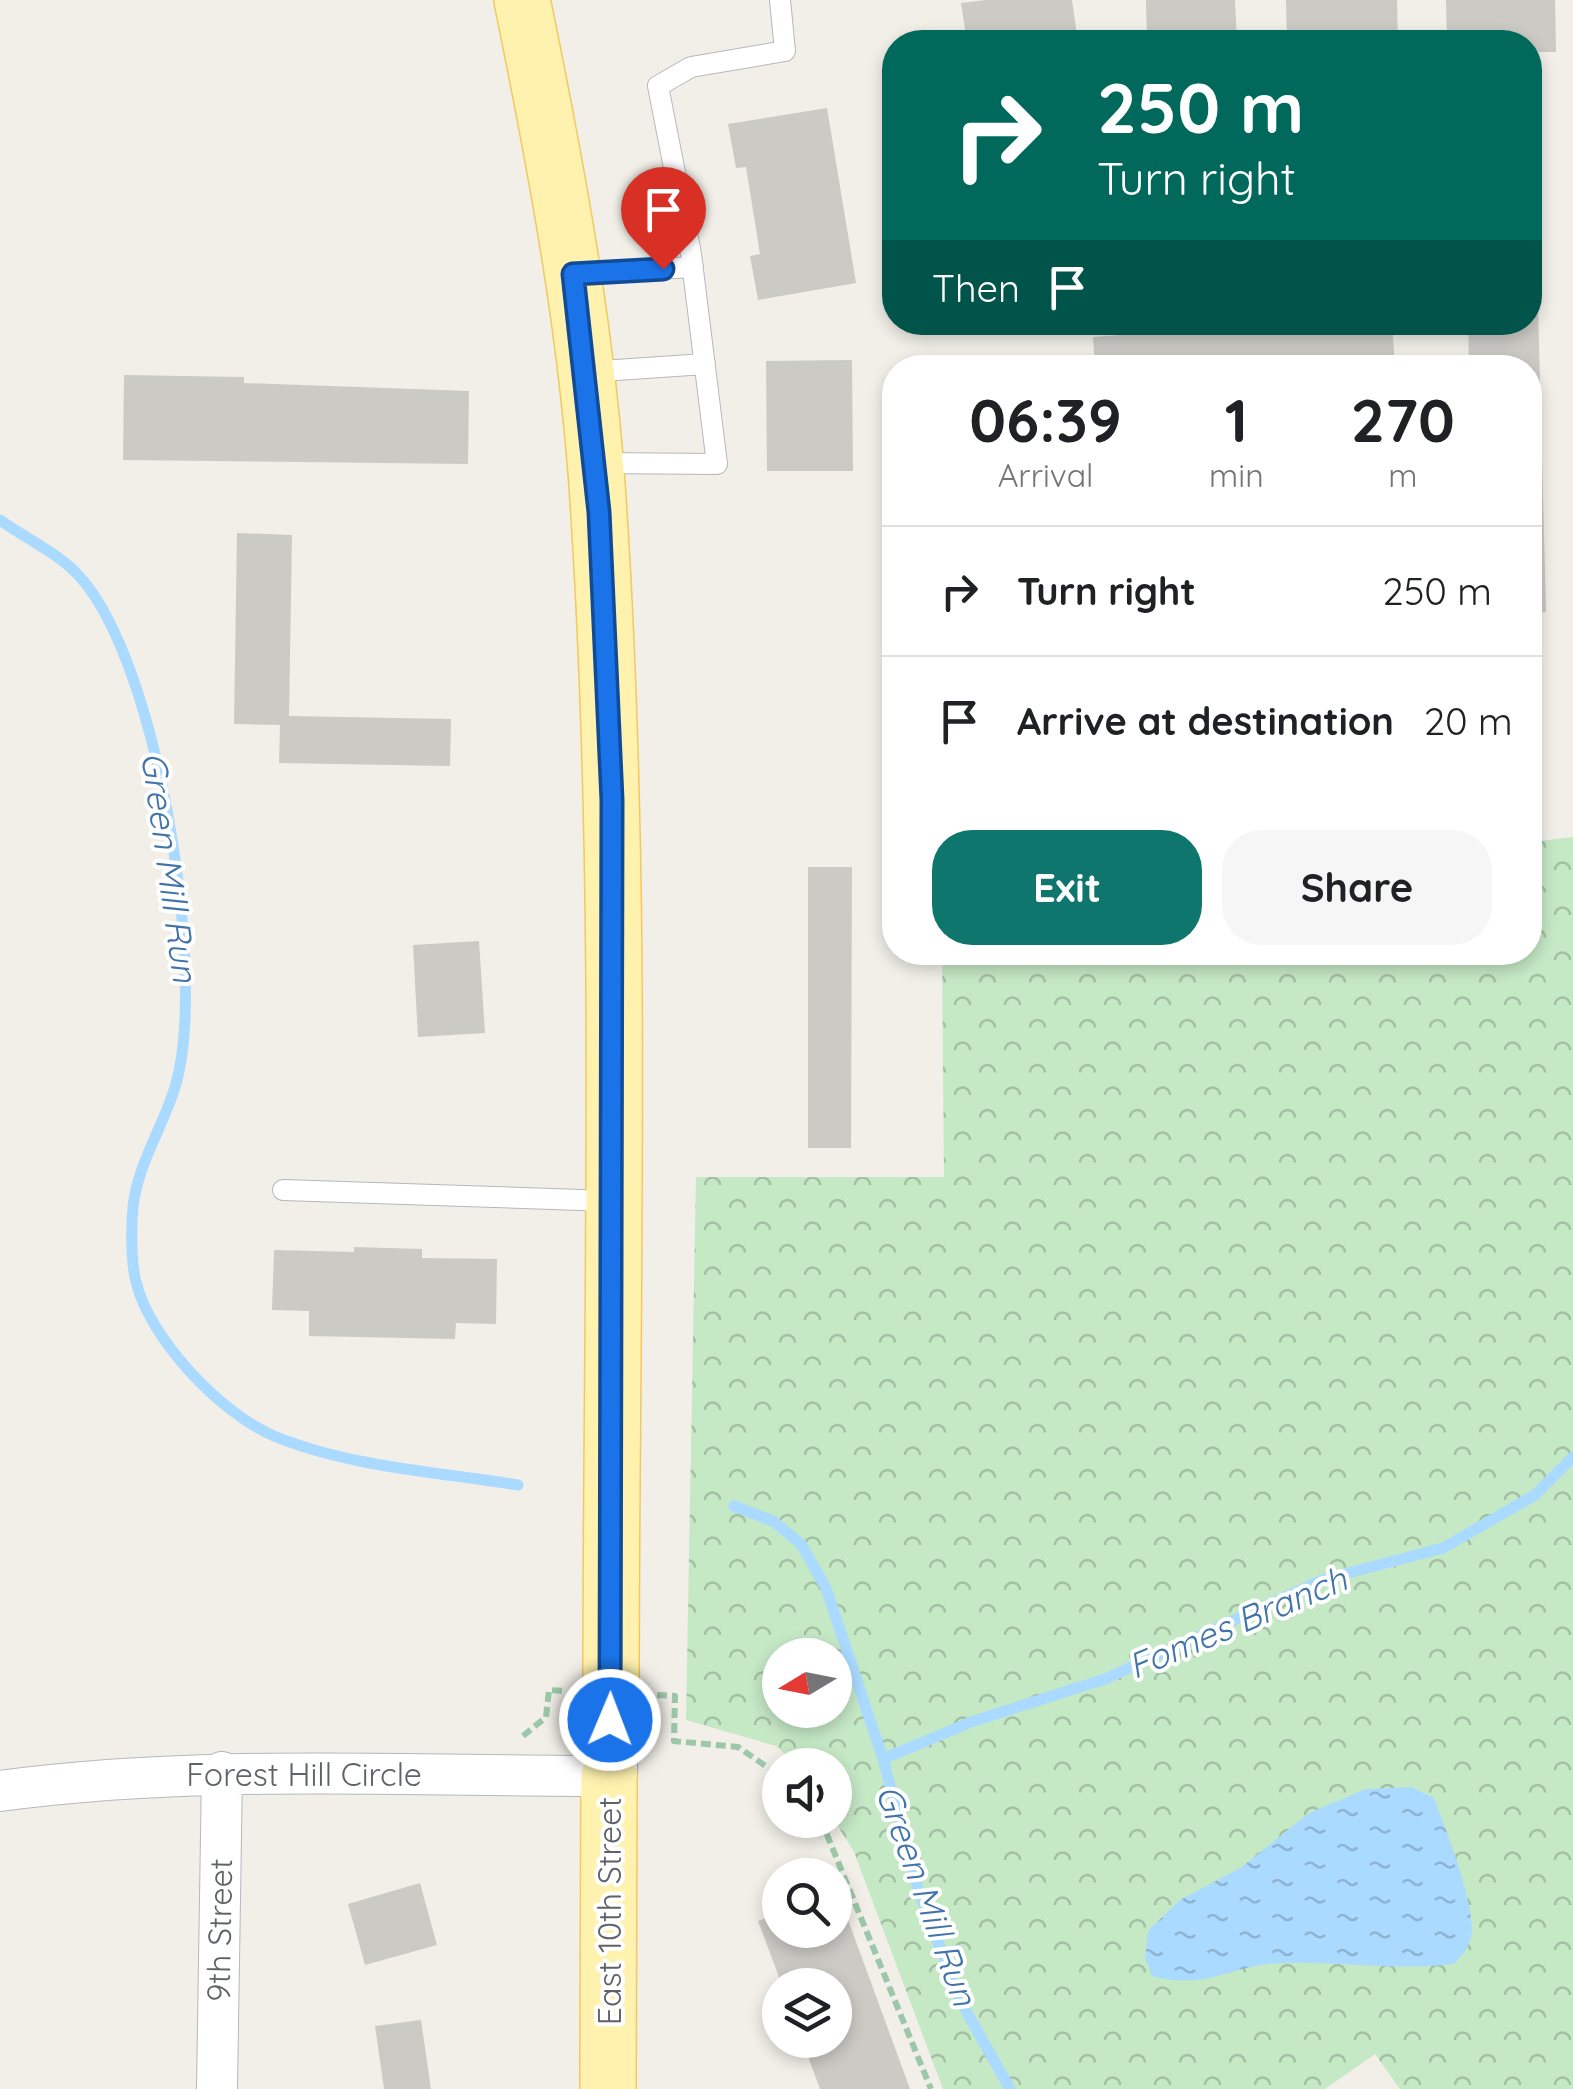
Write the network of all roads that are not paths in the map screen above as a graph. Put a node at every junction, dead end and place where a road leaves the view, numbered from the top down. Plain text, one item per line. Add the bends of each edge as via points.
1 (522, 0) edge
2 (780, 0) edge
3 (693, 267) junction
4 (573, 274) junction
5 (705, 364) junction
6 (584, 372) junction
7 (594, 463) junction
8 (283, 1190) dead end
9 (611, 1201) junction
10 (222, 1772) junction
11 (610, 1776) junction
12 (0, 1791) edge
13 (217, 2089) edge
14 (608, 2089) edge

1 - 4 main road, East 10th Street
2 - 3 lane via 785,51 691,66 658,86
3 - 4 lane
3 - 5 lane
4 - 6 main road, East 10th Street
5 - 6 lane
5 - 7 lane via 717,464
6 - 7 main road, East 10th Street
7 - 9 main road, East 10th Street via 612,800
8 - 9 lane
9 - 11 main road, East 10th Street
10 - 11 street, Forest Hill Circle
10 - 12 street, Forest Hill Circle
10 - 13 street, 9th Street
11 - 14 main road, East 10th Street

